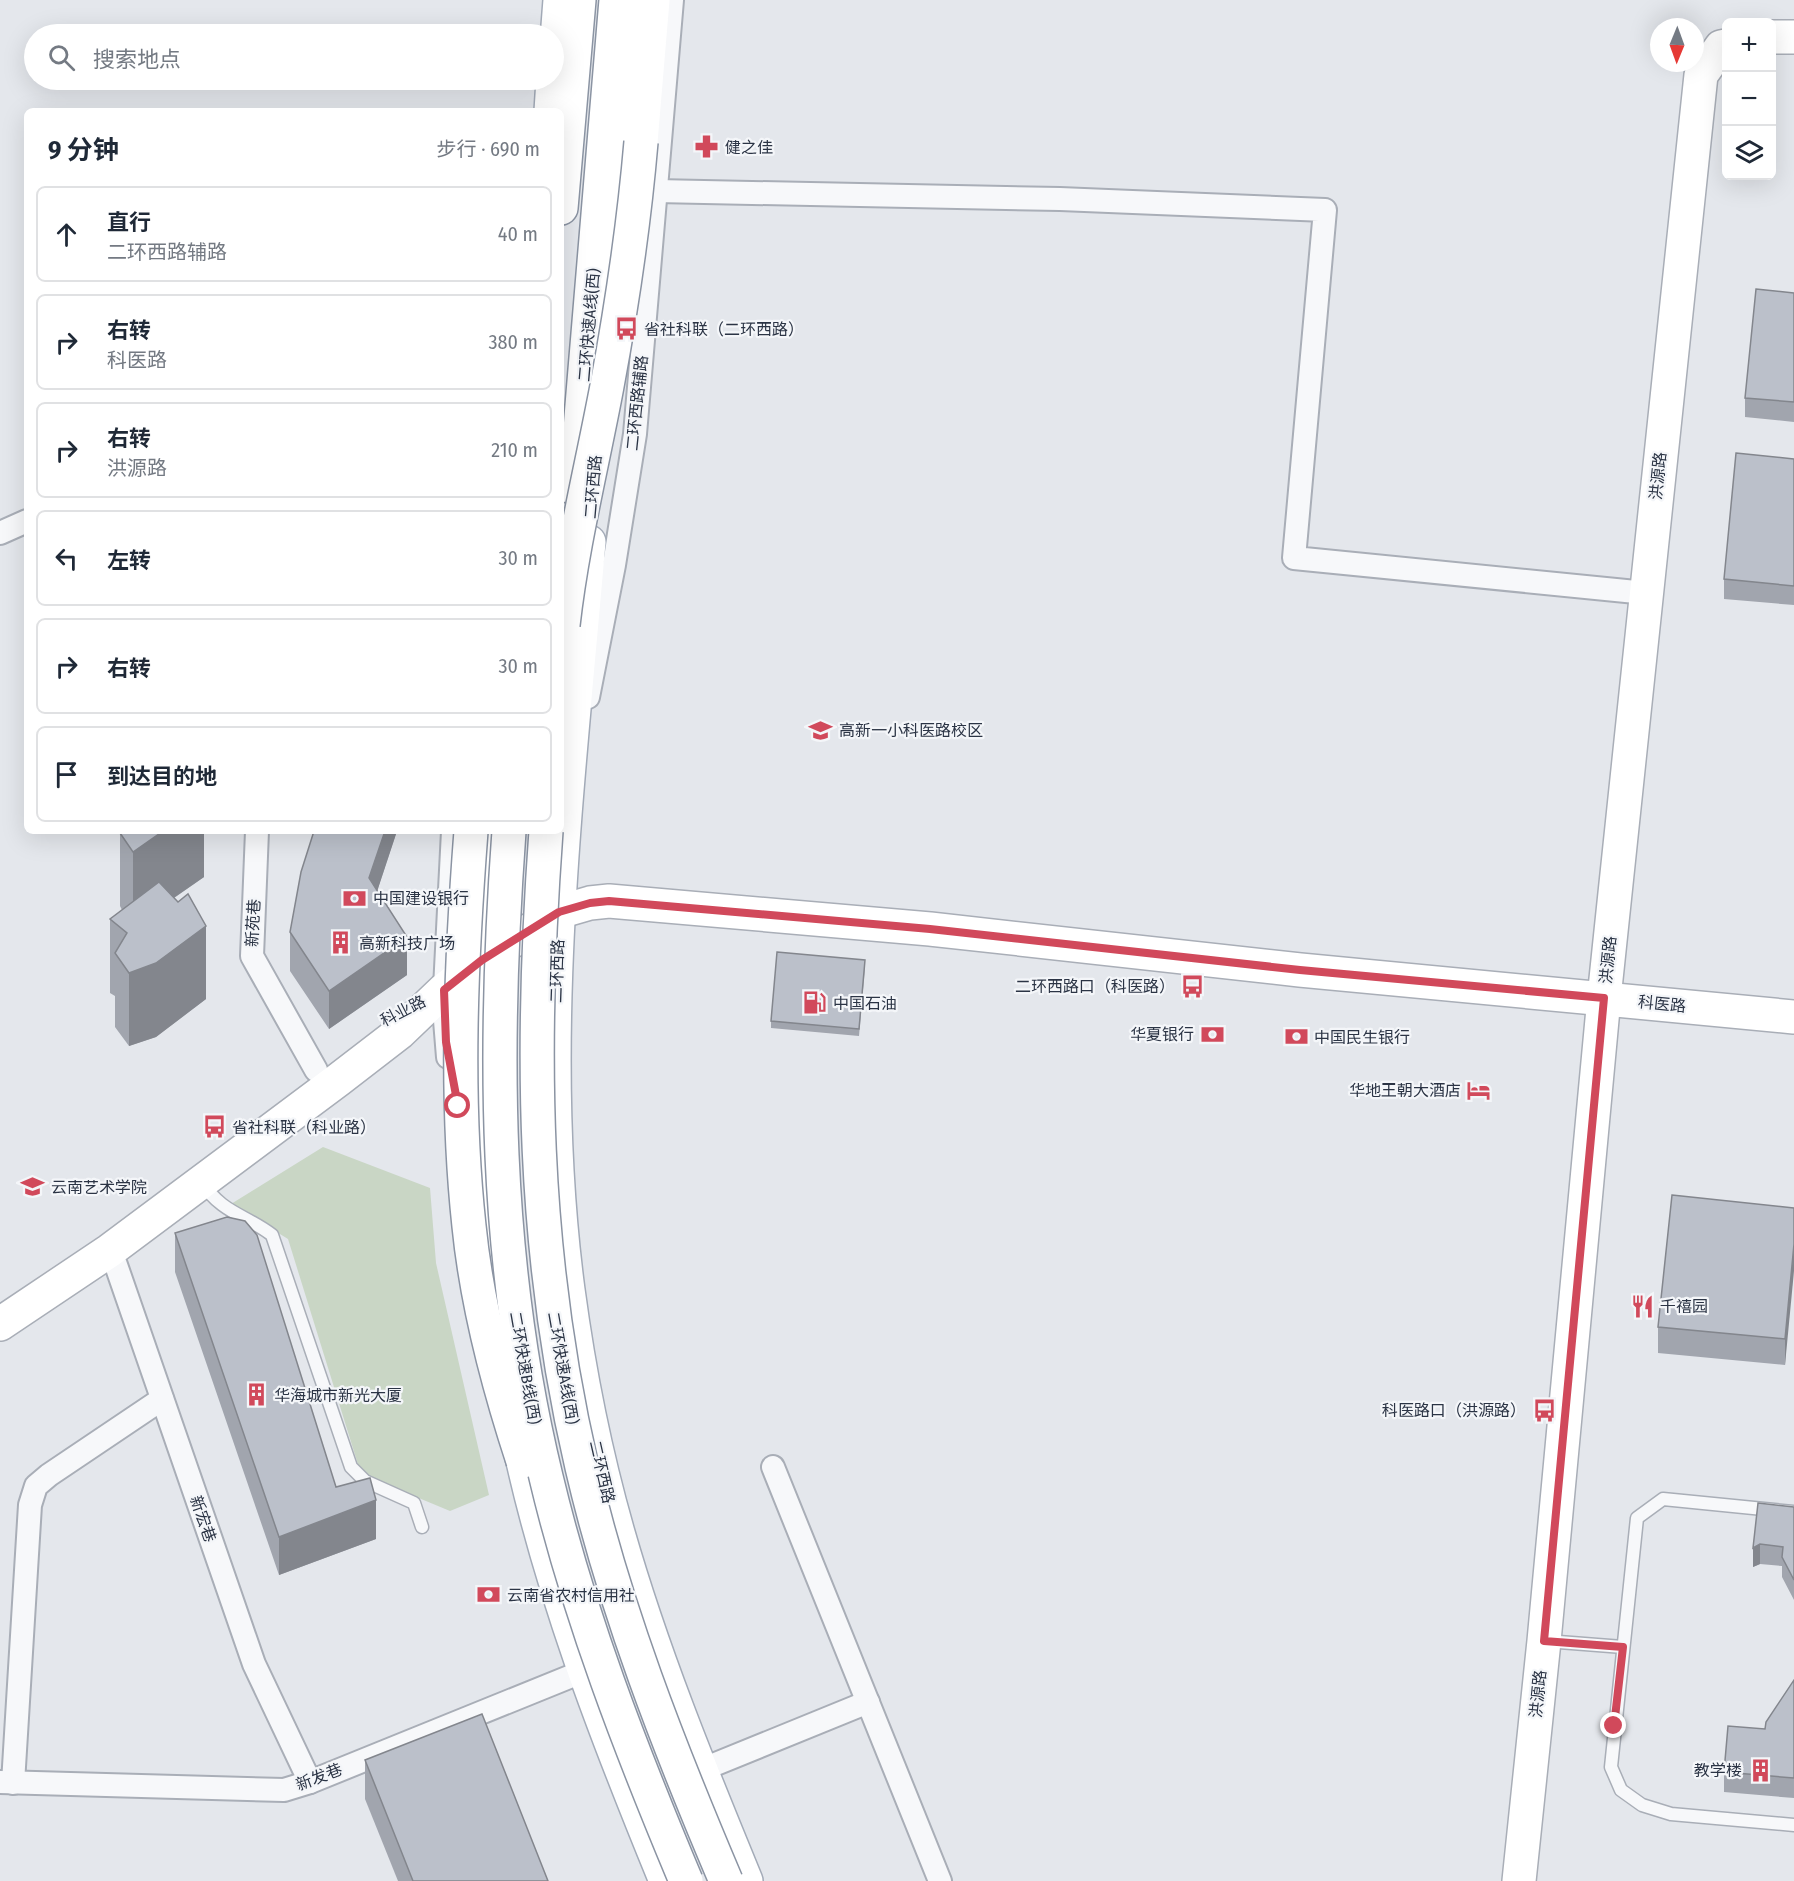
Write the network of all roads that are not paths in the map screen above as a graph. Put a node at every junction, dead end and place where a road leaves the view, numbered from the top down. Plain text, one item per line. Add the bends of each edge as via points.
1 (560, 0) edge
2 (579, 0) edge
3 (616, 0) edge
4 (635, 0) edge
5 (653, 0) edge
6 (672, 0) edge
7 (558, 24) edge
8 (1776, 37) edge
9 (1794, 37) edge
10 (1722, 47) edge
11 (552, 90) edge
12 (551, 108) edge
13 (564, 173) edge
14 (656, 191) junction
15 (24, 522) edge
16 (0, 533) edge
17 (1646, 593) junction
18 (564, 613) edge
19 (564, 623) edge
20 (567, 802) junction
21 (257, 834) edge
22 (453, 834) edge
23 (471, 834) edge
24 (490, 834) edge
25 (508, 834) edge
26 (546, 834) edge
27 (559, 912) junction
28 (482, 960) junction
29 (444, 990) junction
30 (1604, 998) junction
31 (1794, 1017) edge
32 (316, 1070) junction
33 (202, 1182) junction
34 (484, 1183) junction
35 (109, 1251) junction
36 (0, 1298) edge
37 (0, 1324) edge
38 (162, 1399) junction
39 (773, 1467) dead end
40 (1794, 1512) edge
41 (423, 1527) dead end
42 (587, 1621) junction
43 (1544, 1641) junction
44 (1623, 1647) junction
45 (584, 1671) junction
46 (868, 1702) junction
47 (701, 1770) junction
48 (310, 1782) junction
49 (7, 1783) edge
50 (1794, 1825) edge
51 (666, 1881) edge
52 (686, 1881) edge
53 (726, 1881) edge
54 (746, 1881) edge
55 (940, 1881) edge
56 (1519, 1881) edge

1 - 7 main road
2 - 13 main road
3 - 18 main road, 二环快速A线(西), bridge
4 - 20 main road, 二环西路
5 - 19 main road, bridge via 630,252
6 - 14 street, 二环西路辅路
8 - 9 main road
10 - 17 main road, 洪源路 via 1701,75
11 - 12 main road
14 - 17 street via 1060,199 1325,210 1294,558
14 - 20 street, 二环西路辅路 via 632,454
15 - 16 street
17 - 30 main road, 洪源路
20 - 27 main road, 二环西路
21 - 32 street, 新苑巷 via 252,956
22 - 29 street
23 - 42 main road, bridge via 462,1055 463,1143 471,1239 486,1325 514,1434 548,1531
24 - 28 main road
25 - 42 main road, 二环快速B线(西), bridge via 499,1055 508,1258 545,1475
26 - 53 main road, 二环快速A线(西), bridge via 537,981 537,1130 546,1254 560,1361 586,1484 622,1610
27 - 28 main road, 科医路
27 - 30 main road, 科医路 via 590,903 621,902 930,929 1300,970
27 - 47 main road, 二环西路 via 556,1139 564,1252 579,1358 621,1542 652,1640
28 - 29 main road, 科医路
28 - 34 main road
29 - 32 main road, 科业路 via 386,1016
29 - 33 main road, 科业路 via 399,1033
29 - 34 street via 451,1075
30 - 31 main road, 科医路
30 - 43 main road, 洪源路
32 - 36 main road, 科业路 via 96,1233
33 - 35 main road, 科业路
33 - 41 lane via 224,1207 272,1235 351,1467 365,1481 414,1503
34 - 45 main road via 494,1298 513,1415 539,1526
35 - 37 main road, 科业路
35 - 38 street, 新宏巷
38 - 48 street, 新宏巷 via 254,1664
38 - 49 street via 36,1486 30,1505
39 - 46 street
40 - 44 lane via 1664,1499 1636,1518
42 - 52 main road, 二环快速B线(西), bridge
43 - 44 lane
43 - 56 main road, 洪源路
44 - 50 lane via 1611,1767 1622,1790 1642,1805 1671,1814
45 - 48 street, 新发巷
45 - 51 main road
46 - 47 street
46 - 55 street
47 - 54 main road, 二环西路
48 - 49 street, 新发巷 via 284,1790

